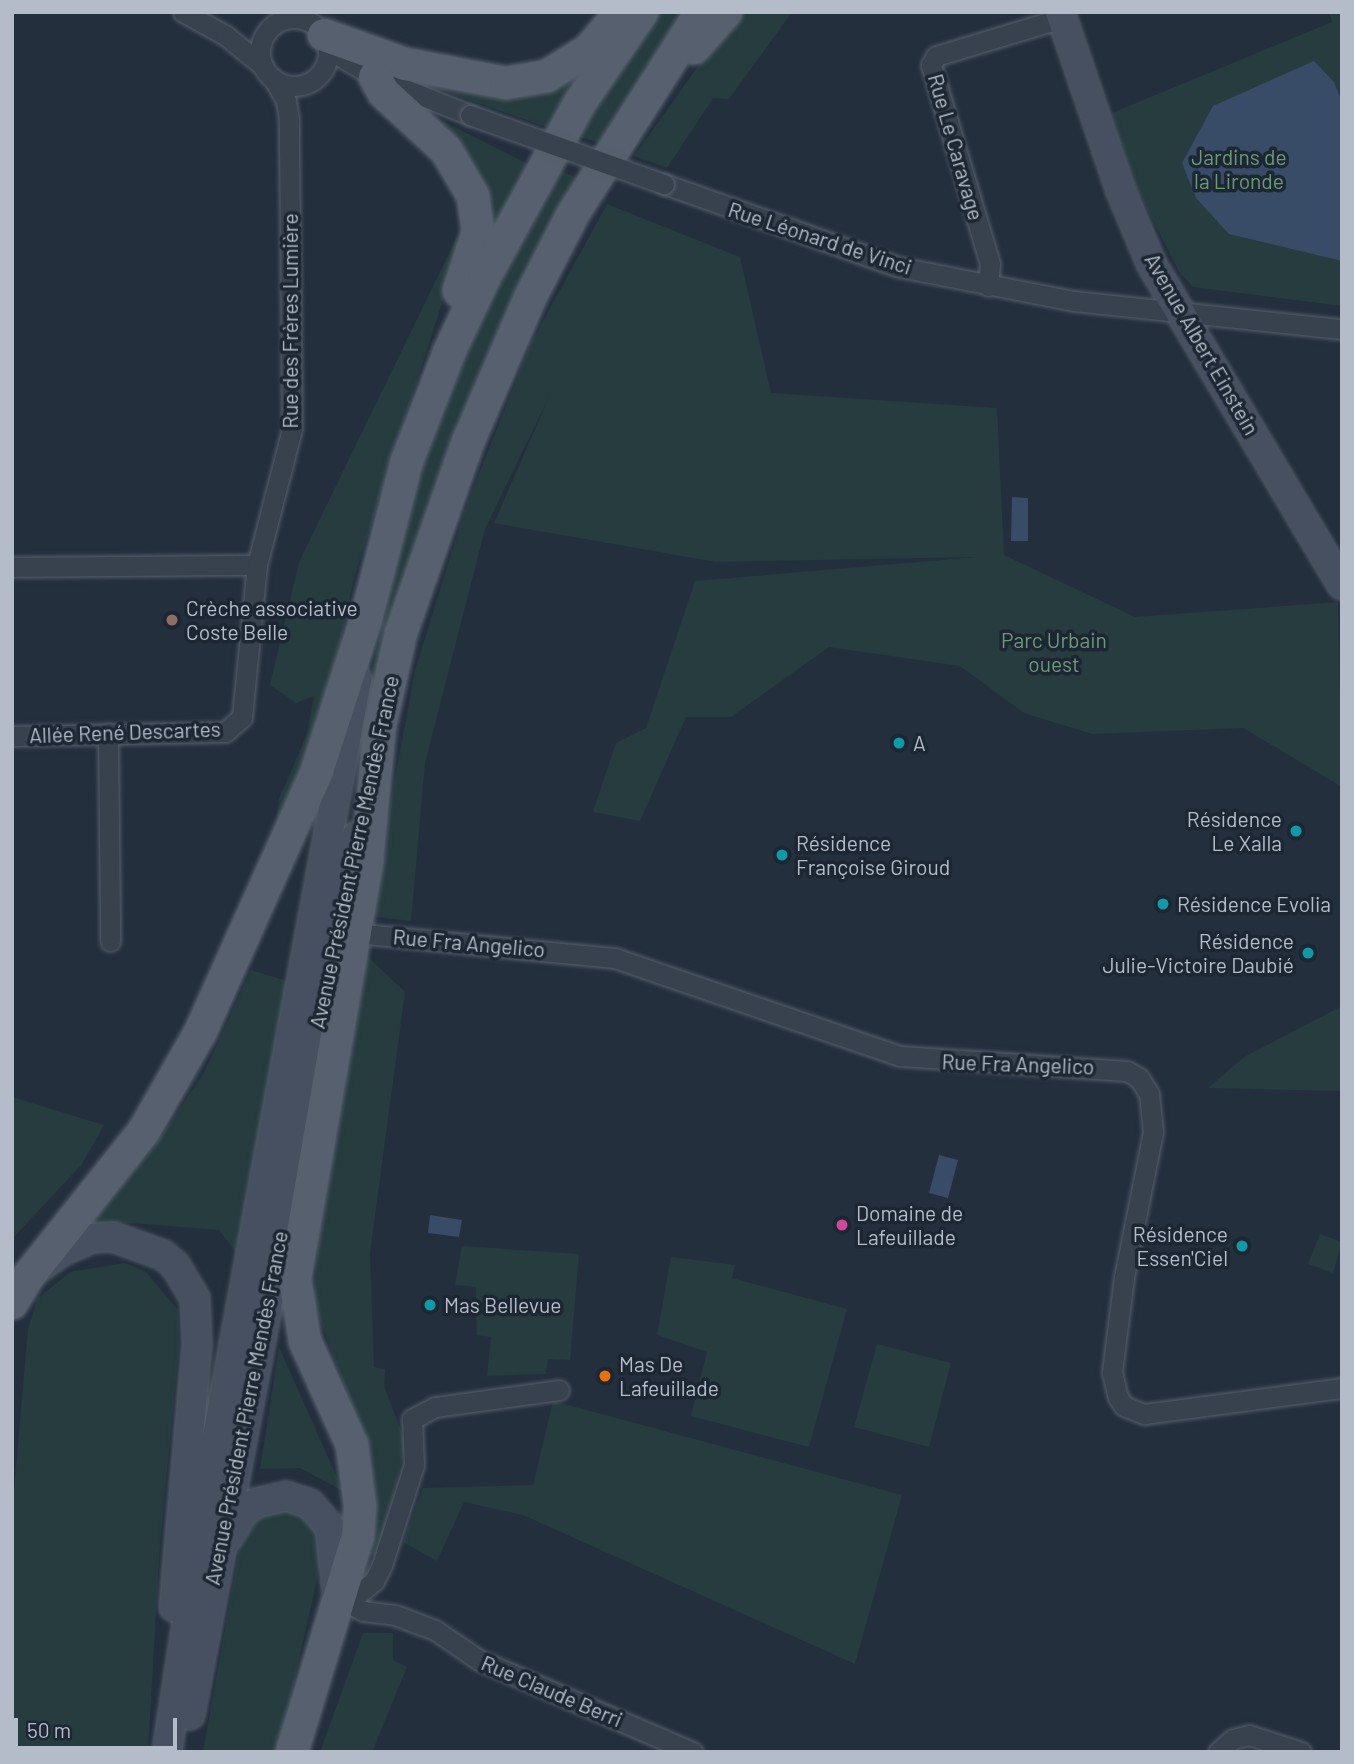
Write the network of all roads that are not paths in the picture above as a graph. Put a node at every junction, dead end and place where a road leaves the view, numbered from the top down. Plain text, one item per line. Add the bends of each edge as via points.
1 (183, 12) edge
2 (621, 12) edge
3 (642, 12) edge
4 (701, 12) edge
5 (726, 12) edge
6 (1061, 15) edge
7 (273, 24) edge
8 (319, 30) edge
9 (225, 35) junction
10 (269, 72) junction
11 (320, 74) junction
12 (368, 74) junction
13 (301, 85) junction
14 (646, 93) junction
15 (289, 120) junction
16 (988, 286) junction
17 (1180, 312) junction
18 (1342, 329) edge
19 (421, 419) junction
20 (257, 565) junction
21 (12, 567) edge
22 (1342, 585) edge
23 (366, 619) junction
24 (12, 724) edge
25 (236, 726) joint
26 (380, 726) junction
27 (108, 733) junction
28 (12, 736) edge
29 (355, 933) junction
30 (110, 941) dead end
31 (20, 1290) edge
32 (1342, 1388) edge
33 (559, 1390) dead end
34 (219, 1554) junction
35 (337, 1597) junction
36 (180, 1660) junction
37 (681, 1749) edge
38 (167, 1752) edge
39 (181, 1752) edge
40 (292, 1752) edge
41 (1218, 1752) edge
42 (1301, 1752) edge

1 - 9 street
2 - 8 main road via 589,50 547,76 506,83 405,64
3 - 19 main road, Avenue Président Pierre Mendès France via 579,104 485,276
4 - 14 main road, Avenue Président Pierre Mendès France
5 - 14 main road via 668,84
6 - 16 street, Rue Le Caravage via 936,56 931,65 990,264
6 - 17 main road, Avenue Albert Einstein via 1121,191 1152,265
7 - 8 street via 294,18
7 - 9 street
7 - 10 street via 261,45
8 - 11 street
8 - 12 street, Rue Léonard de Vinci
9 - 10 street
10 - 13 street
10 - 15 street, Rue des Frères Lumière via 286,101
11 - 12 street, Rue Léonard de Vinci
11 - 13 street
12 - 16 street, Rue Léonard de Vinci, bridge via 860,256
12 - 19 main road via 446,150 462,172 476,210 474,247 436,355
13 - 15 street, Rue des Frères Lumière
14 - 26 main road, Avenue Président Pierre Mendès France via 549,261 468,442 401,633
15 - 20 street, Rue des Frères Lumière via 291,440
16 - 17 street, Rue Léonard de Vinci
17 - 18 street, Rue Léonard de Vinci
17 - 22 main road, Avenue Albert Einstein
19 - 23 main road, Avenue Président Pierre Mendès France
20 - 21 street
20 - 25 street, Rue des Frères Lumière via 242,717
23 - 31 main road via 317,771 175,1083 144,1131
23 - 36 main road, Avenue Président Pierre Mendès France
24 - 28 street
25 - 27 street, Allée René Descartes via 225,732
26 - 29 main road
26 - 34 main road, Avenue Président Pierre Mendès France via 323,994
27 - 28 street, Allée René Descartes
27 - 30 street
29 - 32 street, Rue Fra Angelico via 615,958 900,1056 1127,1071 1139,1078 1149,1094 1153,1132 1124,1277 1112,1372 1124,1406 1144,1414
29 - 35 main road via 295,1279 305,1340 352,1446 358,1474 358,1536
31 - 36 main road via 62,1251 93,1238 113,1237 163,1255 175,1265 195,1298 197,1344 173,1634
33 - 35 street via 435,1407 412,1419 414,1465 382,1565 374,1581 358,1594
34 - 35 main road via 243,1513 256,1503 286,1496 298,1499 321,1513 330,1527
34 - 39 main road, Avenue Président Pierre Mendès France
35 - 37 street, Rue Claude Berri via 363,1611 395,1615 435,1630 479,1660
35 - 40 main road
36 - 38 main road, Avenue Président Pierre Mendès France
41 - 42 street via 1233,1739 1249,1735

